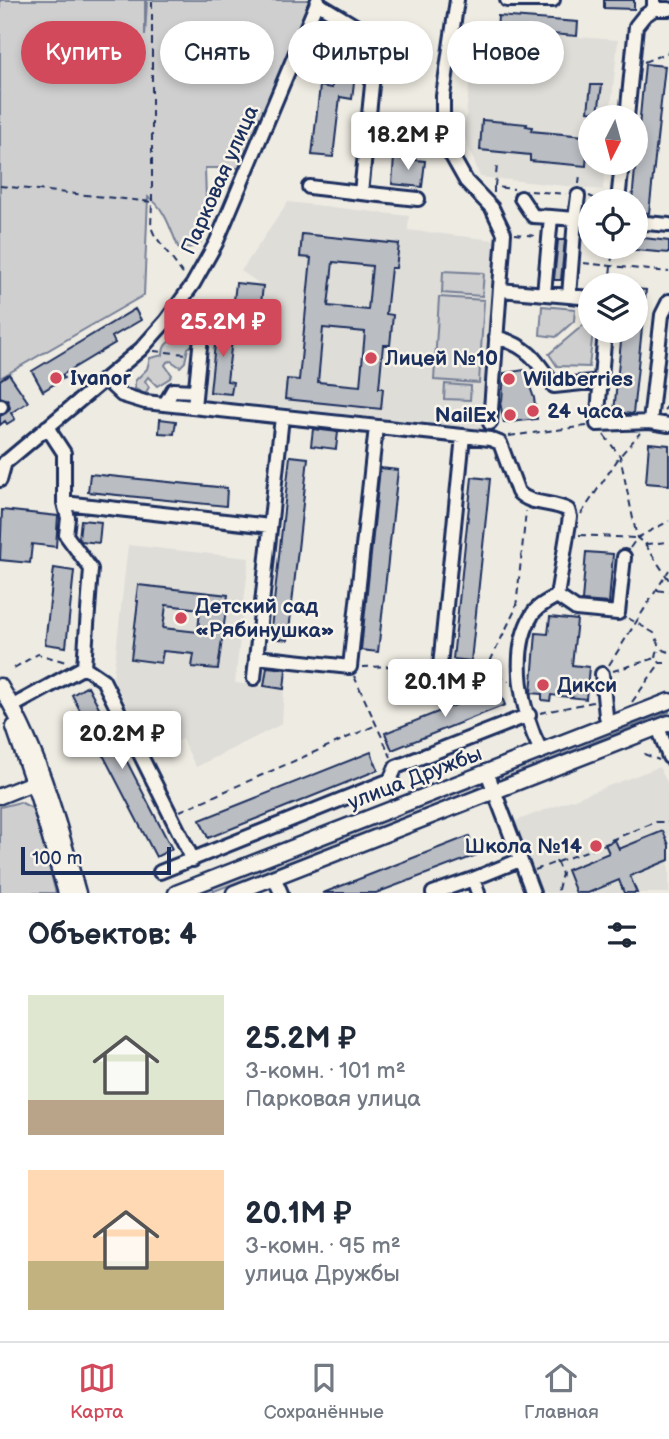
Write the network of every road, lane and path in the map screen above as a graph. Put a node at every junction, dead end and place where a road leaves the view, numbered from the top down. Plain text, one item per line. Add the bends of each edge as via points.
1 (152, 0) edge
2 (457, 0) edge
3 (507, 0) edge
4 (553, 0) edge
5 (318, 2) edge
6 (654, 4) edge
7 (669, 9) edge
8 (669, 52) edge
9 (633, 66) junction
10 (628, 105) edge
11 (497, 165) dead end
12 (0, 186) edge
13 (309, 187) dead end
14 (494, 187) junction
15 (521, 192) junction
16 (361, 193) junction
17 (578, 196) joint
18 (418, 199) dead end
19 (152, 202) junction
20 (492, 208) junction
21 (551, 217) junction
22 (575, 219) junction
23 (648, 223) edge
24 (669, 225) edge
25 (504, 233) junction
26 (548, 237) junction
27 (612, 259) edge
28 (572, 262) junction
29 (611, 266) junction
30 (669, 272) edge
31 (610, 273) edge
32 (186, 278) dead end
33 (500, 290) junction
34 (544, 294) junction
35 (569, 296) junction
36 (578, 297) edge
37 (669, 302) edge
38 (203, 317) dead end
39 (496, 337) junction
40 (604, 343) edge
41 (153, 351) dead end
42 (199, 356) junction
43 (106, 380) junction
44 (601, 381) junction
45 (195, 391) junction
46 (165, 404) junction
47 (194, 407) junction
48 (282, 417) junction
49 (650, 422) junction
50 (490, 423) dead end
51 (597, 424) junction
52 (669, 425) edge
53 (47, 427) junction
54 (376, 427) junction
55 (463, 436) junction
56 (490, 439) junction
57 (620, 456) junction
58 (3, 464) edge
59 (0, 480) edge
60 (528, 500) junction
61 (64, 503) junction
62 (669, 521) edge
63 (270, 526) junction
64 (567, 535) junction
65 (637, 538) junction
66 (669, 542) edge
67 (645, 544) junction
68 (624, 557) dead end
69 (669, 570) edge
70 (665, 576) junction
71 (669, 580) edge
72 (656, 590) junction
73 (669, 592) edge
74 (557, 596) junction
75 (618, 613) junction
76 (636, 622) junction
77 (661, 649) junction
78 (669, 652) edge
79 (256, 657) junction
80 (656, 658) junction
81 (669, 661) edge
82 (660, 663) junction
83 (440, 666) dead end
84 (84, 667) junction
85 (349, 667) junction
86 (14, 668) dead end
87 (485, 672) dead end
88 (603, 674) junction
89 (254, 678) dead end
90 (0, 686) edge
91 (604, 701) junction
92 (669, 701) edge
93 (13, 706) junction
94 (629, 707) dead end
95 (529, 715) junction
96 (609, 724) junction
97 (664, 725) edge
98 (375, 726) junction
99 (541, 751) junction
100 (645, 754) dead end
101 (669, 757) edge
102 (416, 760) junction
103 (669, 765) edge
104 (396, 767) junction
105 (487, 772) junction
106 (39, 781) junction
107 (494, 792) junction
108 (430, 795) junction
109 (0, 796) edge
110 (170, 815) junction
111 (669, 822) edge
112 (193, 860) junction
113 (520, 860) junction
114 (556, 861) junction
115 (160, 872) dead end
116 (525, 873) junction
117 (274, 877) junction
118 (473, 879) junction
119 (66, 893) edge
120 (78, 893) edge
121 (176, 893) edge
122 (234, 893) edge
123 (281, 893) edge
124 (433, 893) edge
125 (478, 893) edge
126 (533, 893) edge
127 (557, 893) edge

1 - 19 path
2 - 20 street via 443,96 443,131 466,181
3 - 4 street
5 - 16 street via 365,32 376,46
5 - 43 street, Парковая улица via 216,243 166,321
6 - 7 street
6 - 9 street via 636,26
8 - 9 path
9 - 10 street
11 - 14 path
12 - 19 path
13 - 16 street
14 - 15 path
14 - 20 path
15 - 17 path
15 - 21 street via 533,216
16 - 18 street
17 - 22 street
19 - 32 path via 154,234
20 - 25 street
21 - 22 street
21 - 26 street
22 - 28 street
23 - 24 street
25 - 26 path
25 - 33 street
26 - 34 street
27 - 29 path
28 - 29 path
28 - 35 street
29 - 30 path
29 - 31 path
33 - 34 street
33 - 39 street
34 - 35 street
35 - 36 street
37 - 49 street via 662,315
38 - 42 street
39 - 44 street via 515,342 532,355 554,386
39 - 50 street
40 - 44 street
41 - 42 path
42 - 45 street
43 - 46 street via 122,395
43 - 53 street, Парковая улица
44 - 51 street
45 - 46 street via 173,390
45 - 47 street
46 - 47 street
47 - 48 street
48 - 54 street
48 - 63 street
49 - 51 street
49 - 52 street
49 - 57 path
51 - 56 path
51 - 57 path
53 - 58 street, Парковая улица
53 - 61 street via 64,453
54 - 55 street
54 - 85 street
55 - 56 street
55 - 83 street
56 - 60 street via 505,450 518,492
57 - 64 path
57 - 65 path
58 - 59 street
60 - 64 street via 568,510
60 - 87 path via 516,608
61 - 63 street
61 - 84 street via 66,535 91,569
62 - 65 path
63 - 79 street
64 - 65 path
64 - 74 street
65 - 67 path
66 - 67 path
67 - 70 path
68 - 75 street
69 - 70 path
70 - 71 path
70 - 72 path
72 - 73 path
72 - 76 path
74 - 75 street via 576,609
74 - 95 street via 532,614 522,643 518,675
75 - 76 path
76 - 77 path via 654,633
76 - 88 path
77 - 78 path
77 - 80 path
79 - 85 street
79 - 89 street
80 - 82 path
80 - 88 path
81 - 82 path
82 - 94 path
84 - 86 path via 38,654
84 - 93 street
84 - 110 street via 103,680
85 - 98 path
88 - 91 street
90 - 93 main road
90 - 106 main road
91 - 95 path
91 - 96 street
92 - 96 main road, улица Дружбы
93 - 106 main road
95 - 99 street
95 - 102 street
96 - 99 main road, улица Дружбы
97 - 101 street
97 - 107 main road, улица Дружбы
98 - 104 path
98 - 110 path
99 - 105 main road, улица Дружбы
100 - 103 path
102 - 104 street
102 - 108 path
104 - 112 street via 390,780
105 - 107 street
105 - 108 main road, улица Дружбы
106 - 109 main road
106 - 119 main road
106 - 120 main road
107 - 113 street
107 - 117 main road, улица Дружбы
108 - 121 main road, улица Дружбы
110 - 112 street
111 - 114 path via 656,822
112 - 115 street
113 - 116 street
113 - 118 street
114 - 116 path
114 - 127 path via 562,874
116 - 126 street
117 - 122 main road, улица Дружбы
117 - 123 street
118 - 124 street
118 - 125 street

